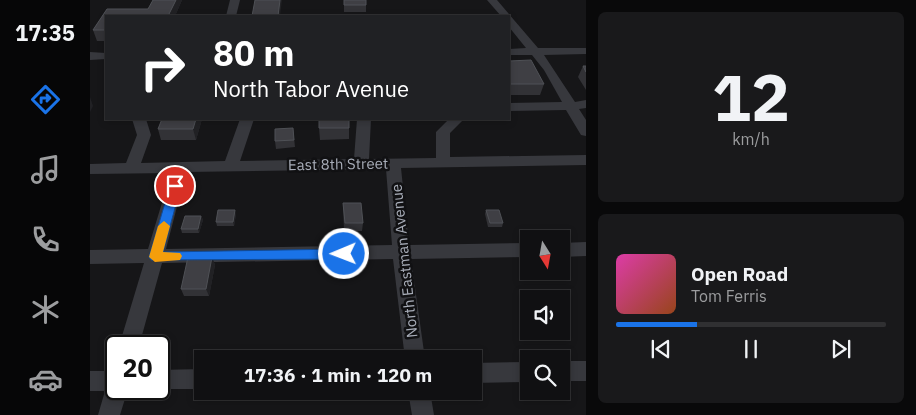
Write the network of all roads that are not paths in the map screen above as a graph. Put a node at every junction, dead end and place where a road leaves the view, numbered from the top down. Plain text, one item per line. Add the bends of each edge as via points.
1 (235, 0) edge
2 (492, 0) edge
3 (231, 15) edge
4 (505, 15) edge
5 (510, 21) edge
6 (586, 51) edge
7 (510, 52) edge
8 (536, 52) junction
9 (90, 56) edge
10 (105, 56) edge
11 (586, 104) edge
12 (571, 106) junction
13 (510, 107) edge
14 (139, 120) edge
15 (248, 120) edge
16 (364, 120) edge
17 (456, 120) edge
18 (586, 132) edge
19 (586, 160) edge
20 (393, 162) junction
21 (443, 162) junction
22 (361, 163) junction
23 (231, 166) junction
24 (180, 168) junction
25 (90, 169) edge
26 (131, 169) junction
27 (586, 249) edge
28 (520, 250) edge
29 (570, 250) edge
30 (401, 253) junction
31 (90, 257) edge
32 (155, 257) junction
33 (132, 335) edge
34 (414, 350) edge
35 (570, 371) edge
36 (586, 371) edge
37 (520, 372) edge
38 (482, 373) edge
39 (194, 379) edge
40 (170, 380) edge
41 (105, 381) edge
42 (90, 382) edge
43 (113, 400) edge
44 (420, 400) edge
45 (109, 415) edge
46 (423, 415) edge

1 - 3 street
2 - 4 street
5 - 8 street
6 - 8 street
7 - 8 street
8 - 12 street
9 - 10 street
11 - 12 street
12 - 13 street
12 - 18 street
14 - 26 street via 144,135
15 - 23 street
16 - 22 street
17 - 21 street via 443,132
19 - 21 street, East 8th Street
20 - 21 street, East 8th Street
20 - 22 street, East 8th Street
20 - 30 street, North Eastman Avenue
22 - 23 street, East 8th Street
23 - 24 street, East 8th Street
24 - 26 street, East 8th Street
24 - 32 street
25 - 26 street, East 8th Street
27 - 29 street
28 - 30 street
30 - 32 street
30 - 34 street, North Eastman Avenue
31 - 32 street
32 - 33 street
35 - 36 street
37 - 38 street
39 - 40 street
41 - 42 street
43 - 45 street
44 - 46 street

